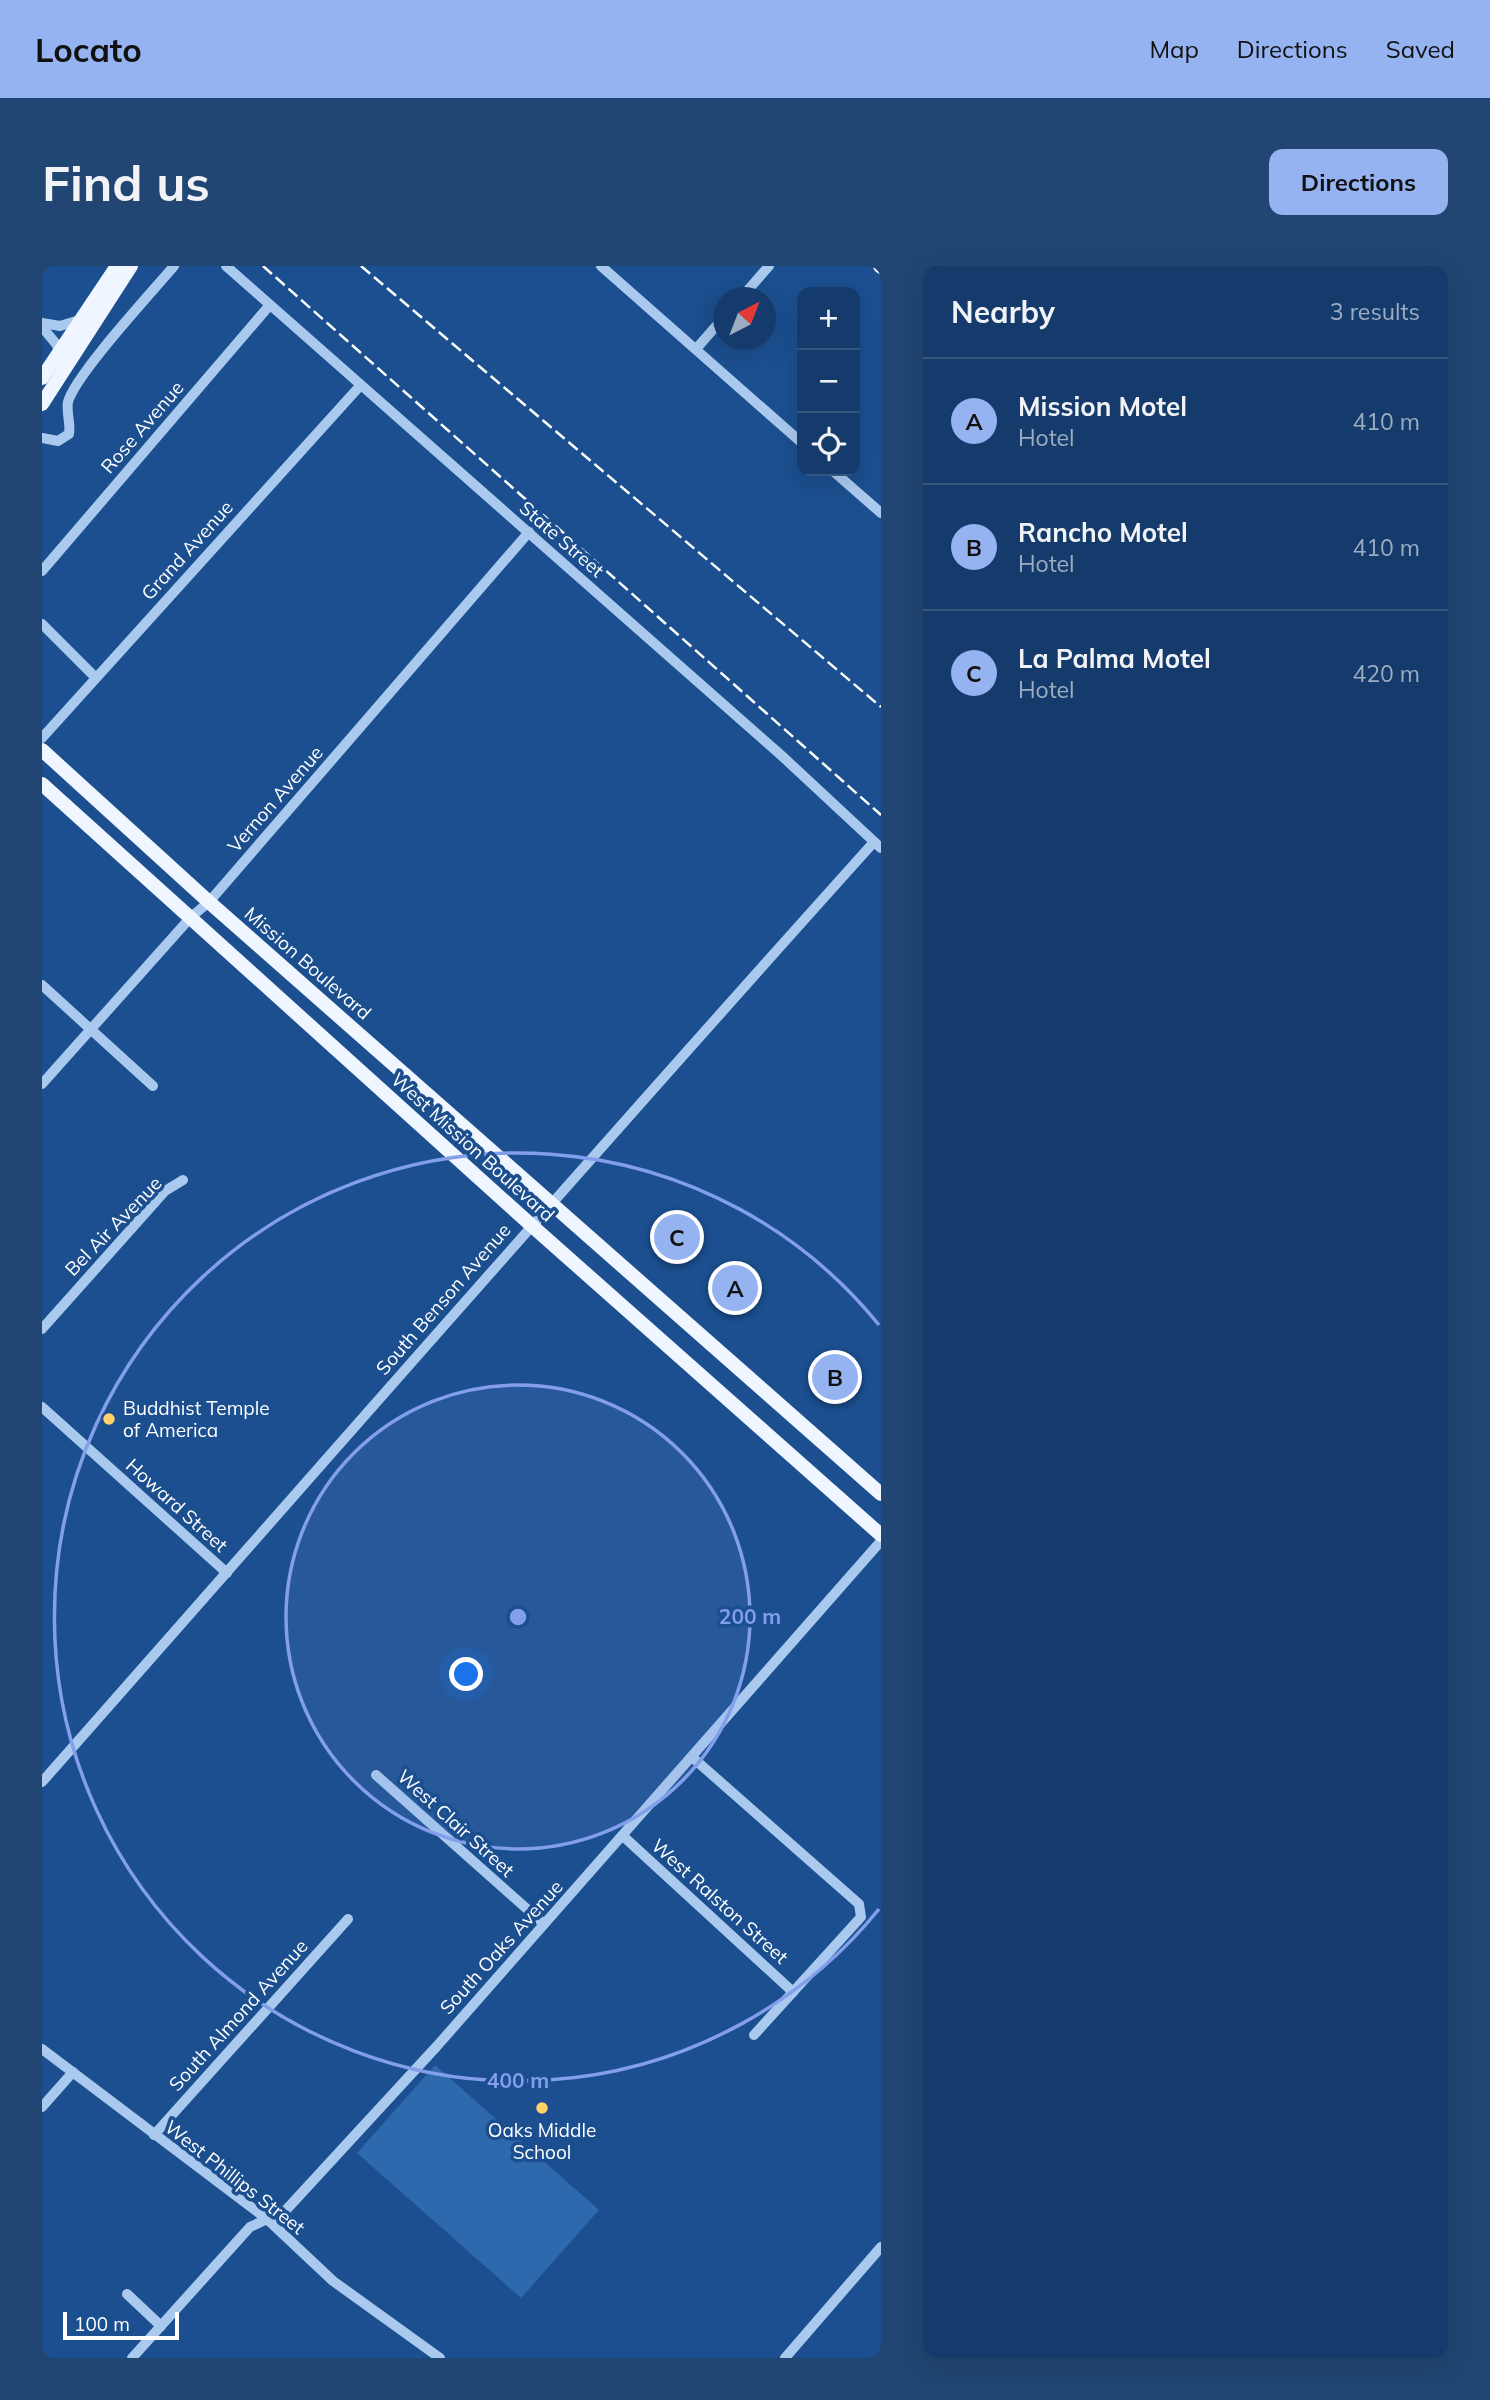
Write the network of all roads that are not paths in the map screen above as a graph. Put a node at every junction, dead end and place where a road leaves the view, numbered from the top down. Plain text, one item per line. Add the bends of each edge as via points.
1 (117, 266) edge
2 (131, 266) edge
3 (174, 266) edge
4 (226, 266) edge
5 (601, 266) edge
6 (769, 266) edge
7 (751, 287) edge
8 (269, 306) junction
9 (83, 319) junction
10 (42, 325) edge
11 (713, 329) edge
12 (696, 349) junction
13 (59, 355) junction
14 (42, 377) edge
15 (359, 387) junction
16 (42, 404) edge
17 (42, 438) edge
18 (797, 439) edge
19 (839, 476) edge
20 (881, 513) edge
21 (528, 532) junction
22 (42, 570) edge
23 (42, 624) edge
24 (94, 677) junction
25 (42, 738) edge
26 (42, 750) edge
27 (42, 784) edge
28 (877, 845) edge
29 (209, 902) junction
30 (191, 917) junction
31 (42, 985) edge
32 (91, 1029) junction
33 (42, 1084) edge
34 (153, 1086) dead end
35 (183, 1181) dead end
36 (550, 1203) junction
37 (531, 1225) junction
38 (42, 1329) edge
39 (42, 1407) edge
40 (881, 1494) edge
41 (881, 1535) edge
42 (881, 1541) edge
43 (227, 1573) junction
44 (692, 1757) junction
45 (376, 1775) dead end
46 (42, 1782) edge
47 (623, 1836) junction
48 (348, 1919) dead end
49 (544, 1924) junction
50 (793, 1992) junction
51 (754, 2035) dead end
52 (42, 2049) edge
53 (73, 2072) junction
54 (42, 2107) edge
55 (154, 2135) junction
56 (268, 2219) junction
57 (881, 2248) edge
58 (127, 2294) dead end
59 (161, 2326) junction
60 (132, 2358) edge
61 (440, 2358) edge
62 (785, 2358) edge

1 - 9 main road
2 - 16 main road
3 - 17 street via 75,389 69,401 69,434 58,441
4 - 8 street, State Street
5 - 12 street
6 - 7 street
8 - 15 street, State Street
8 - 22 street, Rose Avenue
9 - 10 street via 60,326
9 - 13 main road
10 - 13 street
11 - 12 street
12 - 18 street
13 - 14 main road
15 - 21 street, State Street
15 - 24 street, Grand Avenue
19 - 20 street
21 - 28 street, State Street
21 - 29 street, Vernon Avenue
23 - 24 street
24 - 25 street, Grand Avenue
26 - 29 main road, Mission Boulevard
27 - 30 main road, West Mission Boulevard
28 - 36 street, South Benson Avenue
29 - 30 street, Vernon Avenue
29 - 36 main road, Mission Boulevard
30 - 32 street, Vernon Avenue
30 - 37 main road, West Mission Boulevard
31 - 32 street
32 - 33 street, Vernon Avenue
32 - 34 street
35 - 38 street, Bel Air Avenue via 165,1191
36 - 37 street, South Benson Avenue
36 - 40 main road, West Mission Boulevard
37 - 41 main road, West Mission Boulevard
37 - 43 street, South Benson Avenue
39 - 43 street, Howard Street
42 - 44 street, South Oaks Avenue
43 - 46 street, South Benson Avenue
44 - 47 street, South Oaks Avenue
44 - 50 street via 859,1904 861,1917
45 - 49 street, West Clair Street
47 - 49 street, South Oaks Avenue
47 - 50 street, West Ralston Street
48 - 55 street, South Almond Avenue
49 - 56 street, South Oaks Avenue via 286,2210
50 - 51 street
52 - 53 street, West Phillips Street
53 - 54 street
53 - 55 street, West Phillips Street
55 - 56 street, West Phillips Street
56 - 59 street, South Oaks Avenue via 250,2227
56 - 61 street, West Phillips Street via 333,2281
57 - 62 street
58 - 59 street
59 - 60 street, South Oaks Avenue

